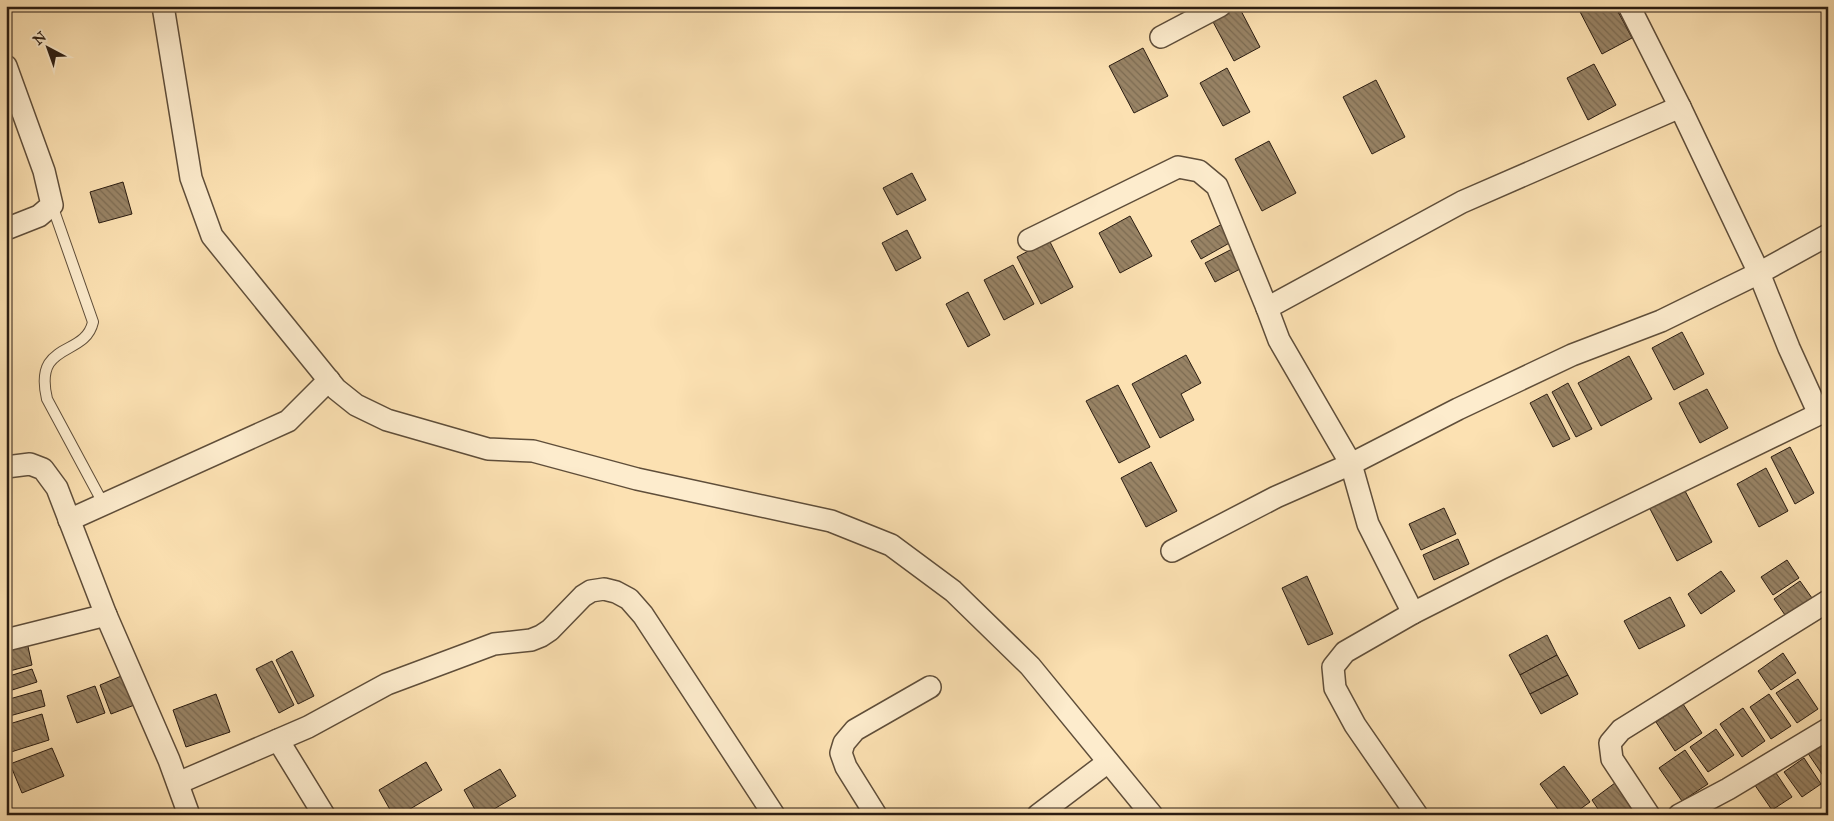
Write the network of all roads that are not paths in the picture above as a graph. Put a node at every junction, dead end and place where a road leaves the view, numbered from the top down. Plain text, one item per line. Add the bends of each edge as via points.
1 (164, 6) edge
2 (1220, 6) edge
3 (1629, 6) edge
4 (1161, 37) dead end
5 (6, 66) edge
6 (1680, 107) junction
7 (52, 205) junction
8 (6, 229) edge
9 (1828, 236) edge
10 (1029, 240) dead end
11 (1759, 273) junction
12 (1267, 308) junction
13 (329, 380) junction
14 (1823, 413) edge
15 (1351, 464) junction
16 (6, 468) edge
17 (104, 505) junction
18 (70, 520) junction
19 (1172, 551) dead end
20 (1828, 601) edge
21 (1413, 613) junction
22 (106, 615) junction
23 (6, 640) edge
24 (930, 687) dead end
25 (1828, 729) edge
26 (278, 740) junction
27 (1108, 762) junction
28 (178, 783) junction
29 (189, 815) edge
30 (324, 815) edge
31 (774, 815) edge
32 (876, 815) edge
33 (1038, 815) edge
34 (1152, 815) edge
35 (1417, 815) edge
36 (1649, 815) edge
37 (1679, 815) edge

1 - 13 street via 191,178 212,236
2 - 4 street
3 - 6 street
5 - 7 street via 44,171
6 - 11 street
6 - 12 street via 1462,202
7 - 8 street via 39,216
7 - 17 lane via 93,322 91,330 83,338 49,362 44,384 48,399
9 - 11 street
10 - 12 street via 1178,167 1199,171 1216,186
11 - 14 street via 1789,348
11 - 15 street via 1661,320 1572,355
12 - 15 street via 1280,340
13 - 17 street via 288,421
13 - 27 street via 336,390 356,405 387,420 488,449 532,451 637,479 831,522 891,545 953,591 1030,666
14 - 21 street
15 - 19 street via 1276,497
15 - 21 street via 1368,524
16 - 18 street via 30,464 43,469 57,488
17 - 18 street
18 - 22 street
20 - 36 street via 1621,730 1610,743 1612,759
21 - 35 street via 1345,652 1333,667 1335,688 1355,725
22 - 23 street
22 - 28 street
24 - 32 street via 855,730 844,743 841,753 846,767
25 - 37 street
26 - 28 street
26 - 30 street
26 - 31 street via 387,684 494,644 541,636 583,596 604,589 629,599 643,615
27 - 33 street
27 - 34 street
28 - 29 street

